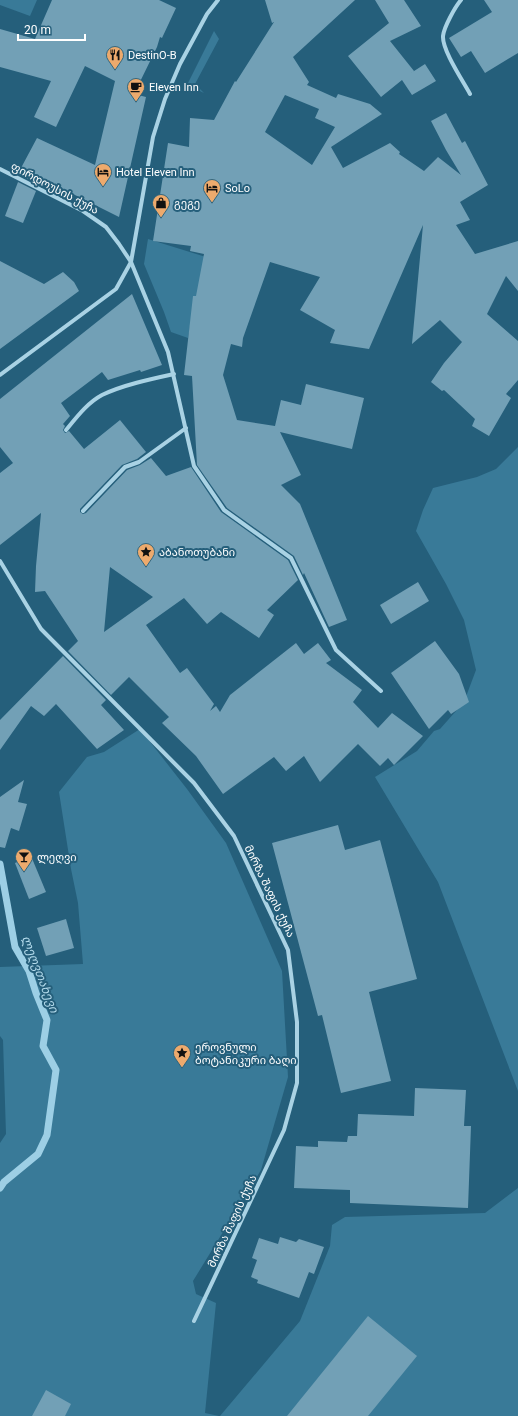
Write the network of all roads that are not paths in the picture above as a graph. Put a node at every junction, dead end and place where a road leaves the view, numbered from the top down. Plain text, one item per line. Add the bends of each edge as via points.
1 (218, 0) edge
2 (461, 0) edge
3 (470, 94) dead end
4 (0, 169) edge
5 (131, 262) junction
6 (174, 374) junction
7 (0, 375) edge
8 (186, 428) junction
9 (66, 430) dead end
10 (83, 510) dead end
11 (0, 561) edge
12 (382, 690) dead end
13 (194, 1321) dead end

1 - 5 street via 207,14 180,64 165,99 154,137
2 - 3 street via 443,36 446,52
4 - 5 street, ფირდოუსის ქუჩა via 83,211 106,227
5 - 6 street, ფირდოუსის ქუჩა via 168,352
5 - 7 street via 116,289
6 - 8 street, ფირდოუსის ქუჩა
6 - 9 street via 138,382 101,396 83,410
8 - 10 street via 139,462 125,467
8 - 12 street, ფირდოუსის ქუჩა via 194,466 224,510 291,558 336,650
11 - 13 street, მირზა შაფის ქუჩა via 41,629 194,783 234,836 288,950 297,1022 296,1083 284,1130

